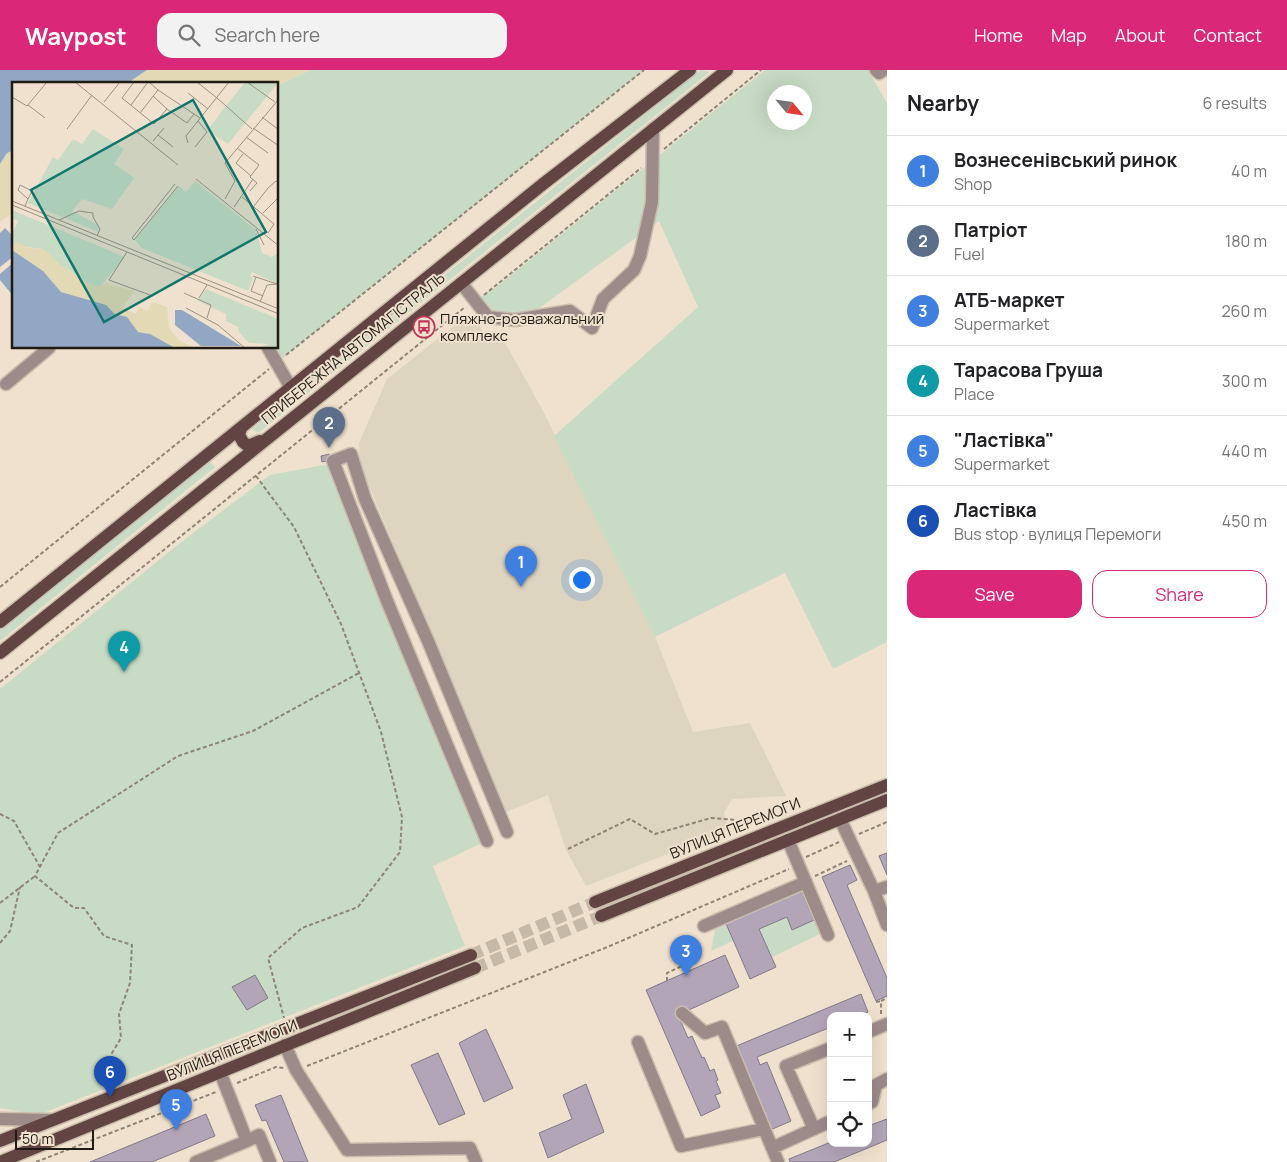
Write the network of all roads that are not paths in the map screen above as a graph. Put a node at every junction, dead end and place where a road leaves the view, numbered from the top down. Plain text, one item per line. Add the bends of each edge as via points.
1 (690, 70) edge
2 (727, 70) edge
3 (876, 70) edge
4 (884, 70) edge
5 (715, 75) edge
6 (653, 129) junction
7 (461, 283) junction
8 (48, 349) edge
9 (268, 349) edge
10 (6, 384) dead end
11 (291, 388) junction
12 (242, 428) junction
13 (266, 438) junction
14 (208, 454) junction
15 (216, 478) junction
16 (0, 622) edge
17 (0, 653) edge
18 (887, 785) edge
19 (887, 800) edge
20 (840, 819) junction
21 (507, 832) dead end
22 (788, 840) junction
23 (486, 841) dead end
24 (805, 881) junction
25 (887, 887) edge
26 (874, 892) junction
27 (595, 902) tunnel mouth
28 (601, 916) tunnel mouth
29 (887, 924) edge
30 (704, 926) dead end
31 (828, 935) dead end
32 (471, 955) tunnel mouth
33 (475, 968) tunnel mouth
34 (682, 1013) dead end
35 (282, 1024) junction
36 (885, 1025) edge
37 (872, 1030) edge
38 (258, 1039) junction
39 (638, 1042) dead end
40 (286, 1045) junction
41 (827, 1050) edge
42 (264, 1054) junction
43 (220, 1072) junction
44 (887, 1080) edge
45 (872, 1102) edge
46 (0, 1119) edge
47 (54, 1120) junction
48 (827, 1123) edge
49 (764, 1128) junction
50 (814, 1129) junction
51 (0, 1141) edge
52 (247, 1141) junction
53 (772, 1148) junction
54 (0, 1162) edge
55 (196, 1162) edge
56 (270, 1162) edge
57 (476, 1162) edge
58 (778, 1162) edge

1 - 11 main road, ПРИБЕРЕЖНА АВТОМАГІСТРАЛЬ
2 - 5 main road, ПРИБЕРЕЖНА АВТОМАГІСТРАЛЬ
3 - 4 street via 879,73
5 - 6 main road, ПРИБЕРЕЖНА АВТОМАГІСТРАЛЬ
6 - 7 main road, ПРИБЕРЕЖНА АВТОМАГІСТРАЛЬ
6 - 7 street via 652,202 640,256 634,270 603,299 592,328 570,310 514,320 488,317
7 - 13 main road, ПРИБЕРЕЖНА АВТОМАГІСТРАЛЬ
8 - 10 street
9 - 11 street
11 - 12 main road, ПРИБЕРЕЖНА АВТОМАГІСТРАЛЬ
12 - 13 main road via 239,435 248,446
12 - 14 main road, ПРИБЕРЕЖНА АВТОМАГІСТРАЛЬ
13 - 15 main road, ПРИБЕРЕЖНА АВТОМАГІСТРАЛЬ
14 - 15 main road via 218,452 225,466
14 - 16 main road, ПРИБЕРЕЖНА АВТОМАГІСТРАЛЬ
15 - 17 main road, ПРИБЕРЕЖНА АВТОМАГІСТРАЛЬ
18 - 27 main road, ВУЛИЦЯ ПЕРЕМОГИ
19 - 20 main road, ВУЛИЦЯ ПЕРЕМОГИ
20 - 22 main road, ВУЛИЦЯ ПЕРЕМОГИ
20 - 26 street
21 - 23 street via 365,499 351,454 333,461
22 - 24 street
22 - 28 main road, ВУЛИЦЯ ПЕРЕМОГИ
24 - 30 street
24 - 31 street
25 - 26 street
26 - 29 street
32 - 35 main road, ВУЛИЦЯ ПЕРЕМОГИ
33 - 40 main road, ВУЛИЦЯ ПЕРЕМОГИ
34 - 49 street via 705,1034 722,1027
35 - 38 main road, ВУЛИЦЯ ПЕРЕМОГИ
35 - 40 main road via 274,1038 275,1043
36 - 37 street
38 - 42 main road via 266,1045
38 - 47 main road, ВУЛИЦЯ ПЕРЕМОГИ
39 - 49 street via 681,1146
40 - 42 main road, ВУЛИЦЯ ПЕРЕМОГИ
40 - 57 street via 296,1070 347,1150 470,1148
41 - 50 street via 786,1066
42 - 43 main road, ВУЛИЦЯ ПЕРЕМОГИ
43 - 52 street
43 - 54 main road, ВУЛИЦЯ ПЕРЕМОГИ
44 - 45 street via 876,1085
46 - 47 street
47 - 51 main road, ВУЛИЦЯ ПЕРЕМОГИ
48 - 50 street
49 - 53 street
50 - 53 street
52 - 55 street
52 - 56 street via 259,1135
53 - 58 street

